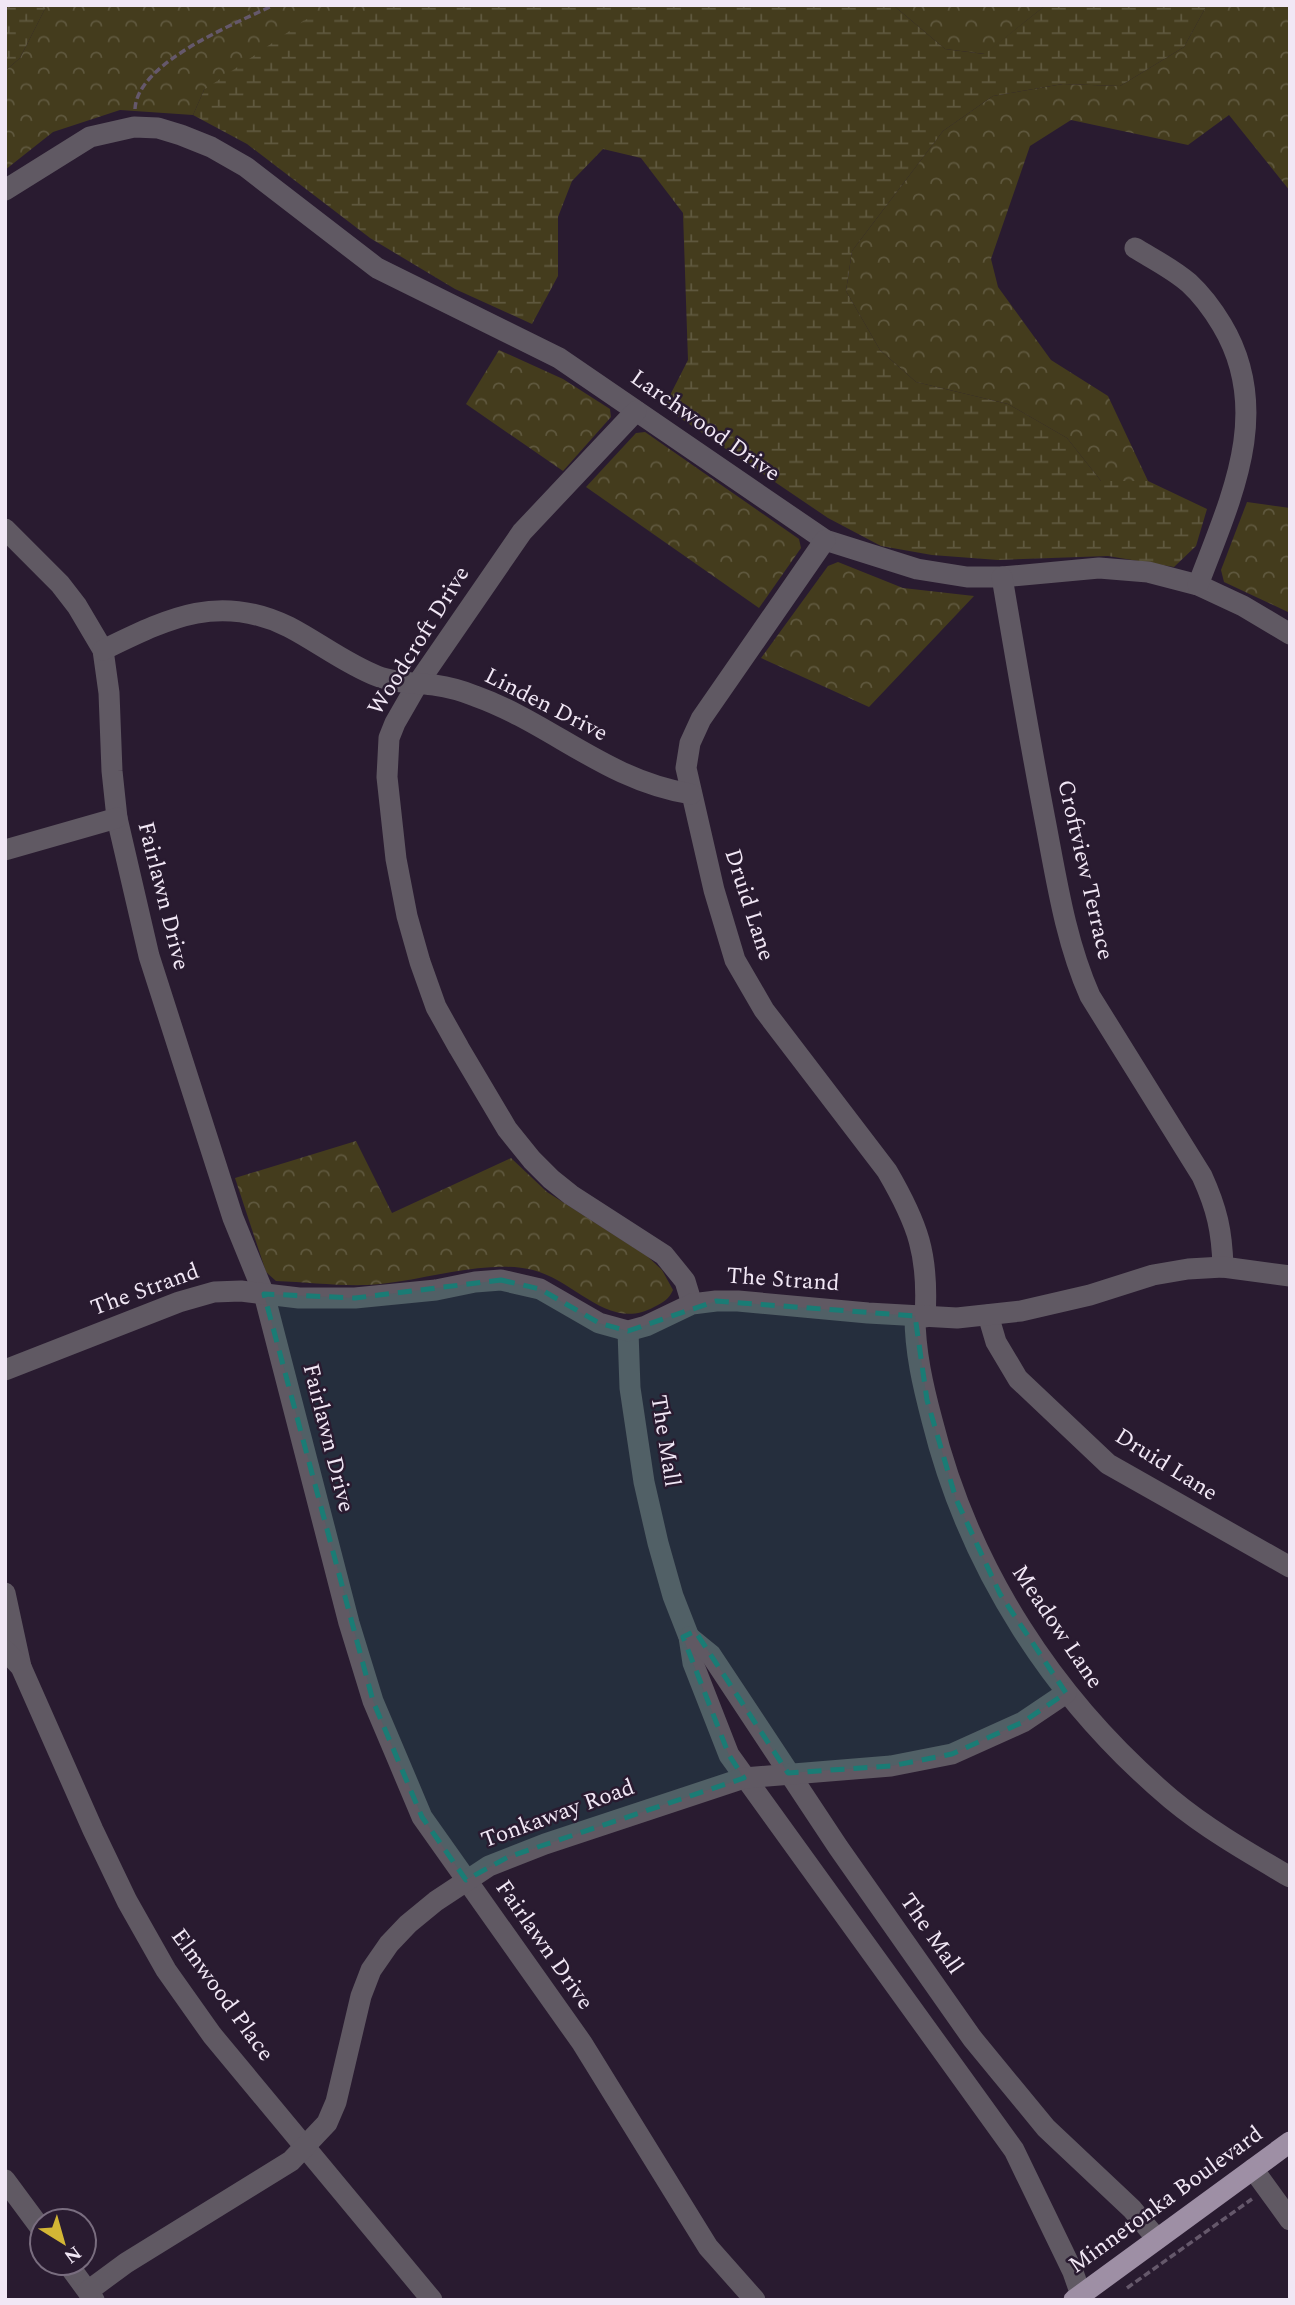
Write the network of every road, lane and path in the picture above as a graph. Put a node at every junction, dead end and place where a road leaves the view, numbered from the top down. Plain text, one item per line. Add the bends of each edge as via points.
1 (274, 5) edge
2 (134, 127) junction
3 (5, 190) edge
4 (1135, 248) dead end
5 (636, 411) junction
6 (5, 529) edge
7 (825, 540) junction
8 (1002, 577) junction
9 (1198, 585) junction
10 (1290, 634) edge
11 (103, 650) junction
12 (418, 683) junction
13 (691, 794) junction
14 (117, 818) junction
15 (5, 850) edge
16 (1223, 1267) junction
17 (1290, 1276) edge
18 (264, 1294) junction
19 (692, 1304) junction
20 (988, 1315) junction
21 (920, 1317) junction
22 (628, 1331) junction
23 (5, 1370) edge
24 (1290, 1567) edge
25 (5, 1593) edge
26 (689, 1637) junction
27 (5, 1650) edge
28 (21, 1667) junction
29 (1066, 1693) junction
30 (788, 1773) junction
31 (744, 1778) junction
32 (1290, 1877) edge
33 (466, 1880) junction
34 (1290, 2142) edge
35 (306, 2147) junction
36 (1253, 2169) junction
37 (5, 2180) edge
38 (1255, 2197) dead end
39 (28, 2211) edge
40 (1290, 2220) edge
41 (1157, 2238) junction
42 (77, 2277) edge
43 (1123, 2292) dead end
44 (91, 2296) edge
45 (1078, 2297) edge
46 (432, 2300) edge
47 (755, 2300) edge

1 - 2 path via 184,49 146,82 135,102
2 - 3 street via 90,137
2 - 5 street, Larchwood Drive via 158,128 211,147 246,167 377,268 559,358
4 - 9 street via 1181,278 1209,306 1240,362 1245,388 1243,455
5 - 7 street, Larchwood Drive
5 - 12 street, Woodcroft Drive via 522,532
6 - 11 street, Fairlawn Drive via 60,584
7 - 8 street, Larchwood Drive via 917,569
7 - 13 street, Druid Lane via 701,719 686,768
8 - 9 street, Larchwood Drive via 1099,568 1148,572
8 - 16 street, Croftview Terrace via 1060,899 1080,973 1202,1176 1216,1208
9 - 10 street, Larchwood Drive
11 - 12 street, Linden Drive via 180,616 232,610 286,626 374,675
11 - 14 street, Fairlawn Drive
12 - 13 street, Linden Drive via 474,695 642,783
12 - 19 street, Woodcroft Drive via 389,738 387,776 407,916 436,1007 525,1152 571,1195 664,1255 685,1281
13 - 21 street, Druid Lane via 726,933 741,971 764,1010 887,1171 911,1216 923,1246 927,1296
14 - 15 street
14 - 18 street, Fairlawn Drive via 149,956 233,1218
16 - 17 street, The Strand
16 - 20 street, The Strand via 1153,1275 1055,1303
18 - 22 street, The Strand via 355,1298 501,1280 540,1289 599,1323
18 - 23 street, The Strand via 214,1292 179,1302
18 - 33 street, Fairlawn Drive via 373,1701 422,1818
19 - 21 street, The Strand via 738,1301
19 - 22 street, The Strand
20 - 21 street, The Strand
20 - 24 street, Druid Lane via 996,1342 1018,1379 1108,1464
21 - 29 street, Meadow Lane via 915,1345 939,1450 956,1499 1000,1594
22 - 26 street, The Mall via 630,1388 644,1482 669,1583
25 - 28 street
26 - 30 street, The Mall via 711,1655
26 - 31 street, The Mall via 693,1662 724,1744
27 - 28 street, Elmwood Place
28 - 35 street, Elmwood Place via 93,1830 166,1970 212,2035
29 - 30 street, Tonkaway Road via 1023,1722 952,1754 891,1766
29 - 32 street, Meadow Lane via 1172,1800
30 - 31 street, Tonkaway Road
30 - 41 street, The Mall via 972,2038 1046,2128
31 - 33 street, Tonkaway Road via 508,1857
31 - 45 street, The Mall via 1014,2150 1073,2272
33 - 35 street, Tonkaway Road via 408,1924 372,1970 361,1996 336,2102 327,2123
33 - 47 street, Fairlawn Drive via 582,2043 708,2247
34 - 36 main road, Minnetonka Boulevard
35 - 44 street, Tonkaway Road via 291,2161 126,2263
35 - 46 street, Elmwood Place
36 - 40 street
36 - 41 main road, Minnetonka Boulevard
37 - 39 street
38 - 43 path
41 - 45 main road, Minnetonka Boulevard
42 - 44 street

